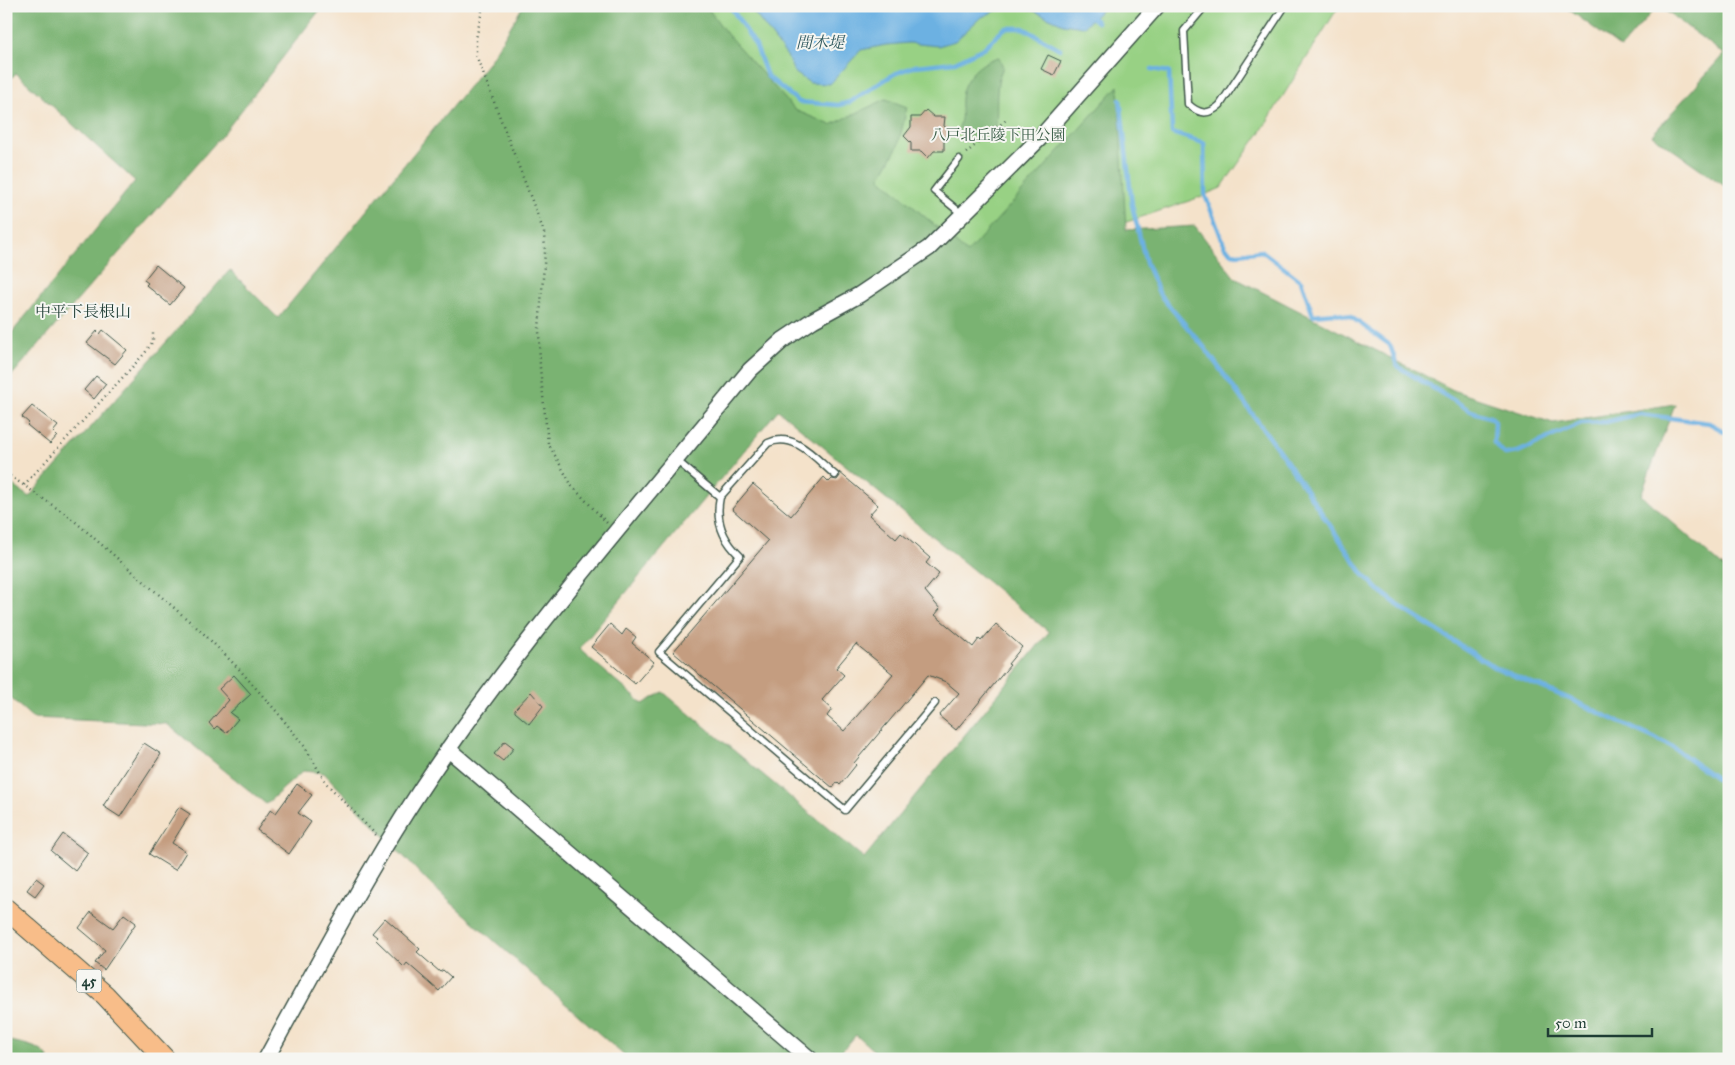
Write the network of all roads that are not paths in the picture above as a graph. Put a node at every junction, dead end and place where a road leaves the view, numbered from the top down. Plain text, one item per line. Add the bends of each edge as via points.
1 (1157, 6) edge
2 (1206, 6) edge
3 (1284, 6) edge
4 (959, 159) road end
5 (962, 215) junction
6 (676, 460) junction
7 (835, 475) dead end
8 (720, 497) junction
9 (935, 703) dead end
10 (448, 748) junction
11 (6, 909) edge
12 (165, 1059) edge
13 (266, 1059) edge
14 (810, 1059) edge

1 - 5 street via 1040,138
2 - 3 lane via 1184,31 1188,104 1203,114 1220,105
4 - 5 lane via 934,191
5 - 6 street via 929,248 783,340 750,370
6 - 8 lane
6 - 10 street via 523,648
7 - 8 lane via 798,443 777,439 768,443
8 - 9 lane via 717,511 721,527 728,544 740,556 659,652 845,810
10 - 13 street via 372,866
10 - 14 street
11 - 12 highway, 45 via 105,995

